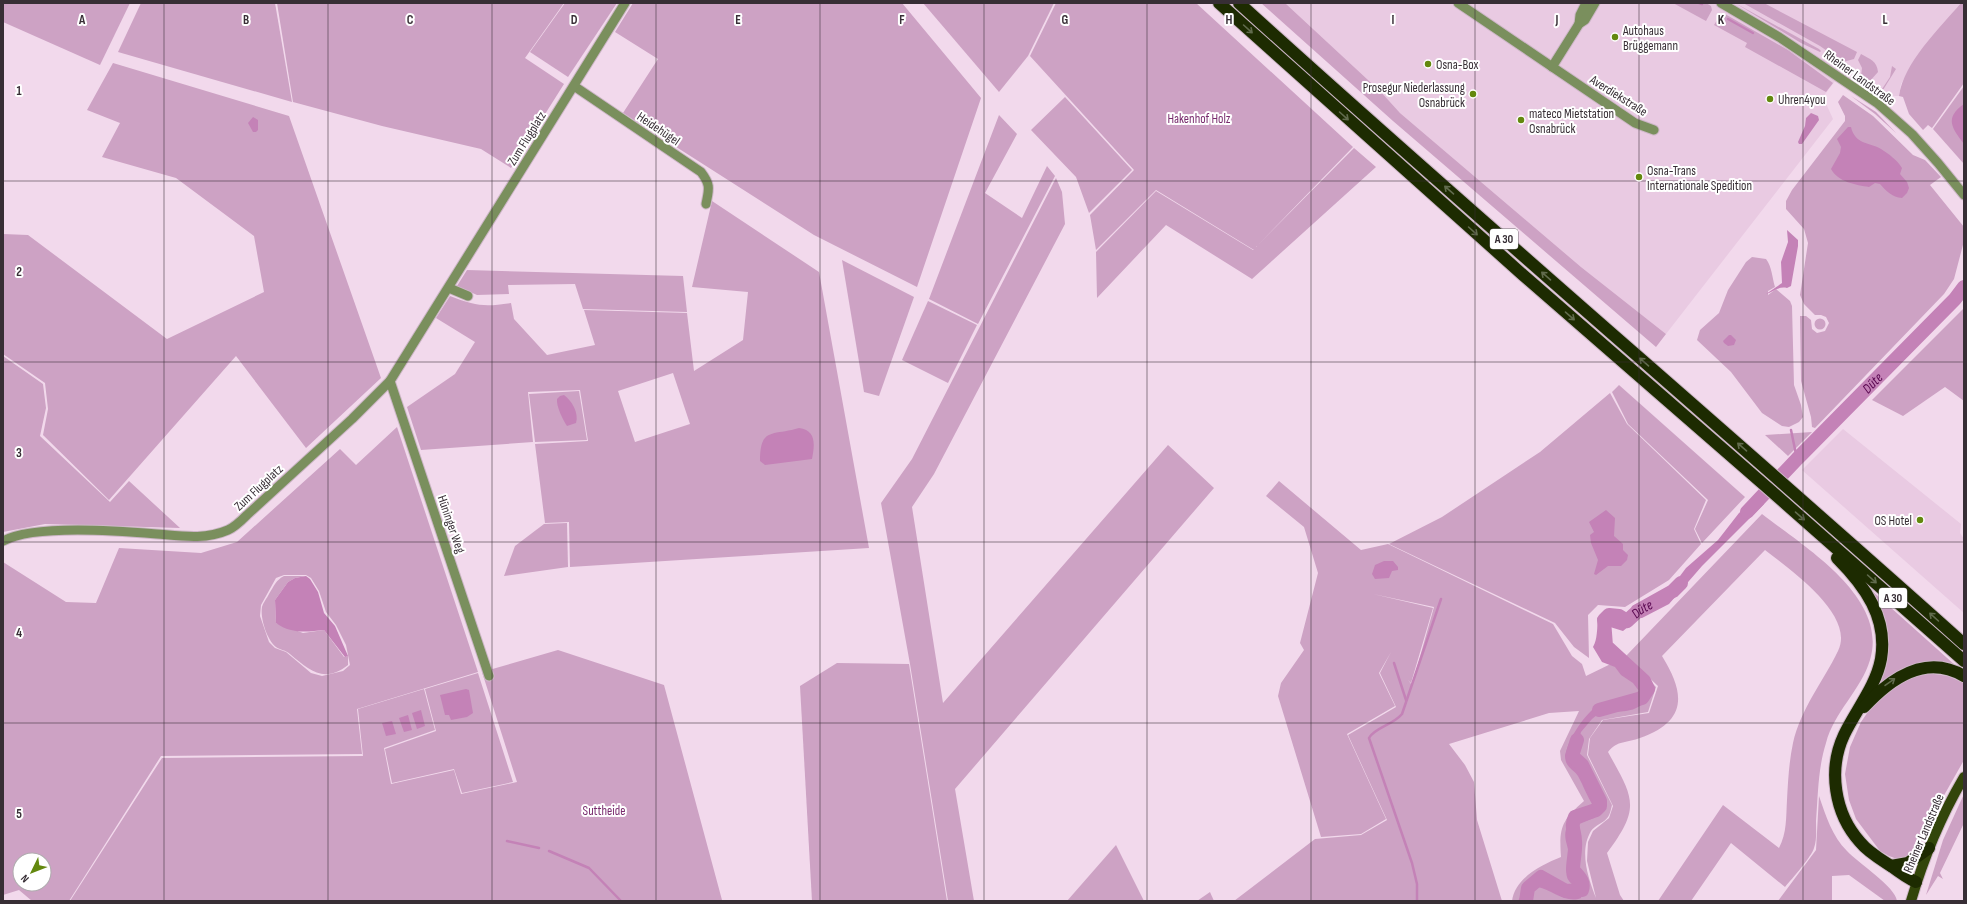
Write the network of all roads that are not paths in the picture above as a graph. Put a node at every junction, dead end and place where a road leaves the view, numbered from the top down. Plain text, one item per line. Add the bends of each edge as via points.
1 (626, 3) edge
2 (1219, 3) edge
3 (1239, 3) edge
4 (1458, 3) edge
5 (1586, 3) edge
6 (1595, 3) edge
7 (1721, 3) edge
8 (1579, 24) junction
9 (1552, 67) junction
10 (574, 86) junction
11 (1654, 130) dead end
12 (1964, 195) edge
13 (706, 204) dead end
14 (449, 288) junction
15 (468, 296) dead end
16 (390, 381) junction
17 (1821, 535) junction
18 (3, 541) edge
19 (1964, 644) edge
20 (1964, 661) edge
21 (489, 676) dead end
22 (1964, 676) edge
23 (1853, 720) junction
24 (1964, 777) edge
25 (1929, 848) junction
26 (1891, 866) junction
27 (1916, 882) junction
28 (1911, 901) edge

1 - 10 street, Zum Flugplatz
2 -> 17 highway, A 30 via 1512,265
19 -> 3 highway, A 30 via 1428,173
4 - 9 street, Averdiekstraße
5 - 8 street
6 - 8 street via 1585,20
7 - 12 street, Rheiner Landstraße via 1779,37 1877,103 1912,134
8 - 9 street
9 - 11 street, Averdiekstraße via 1635,123
10 - 13 street, Heidehügel via 701,172 709,187
10 - 14 street, Zum Flugplatz
14 - 15 street
14 - 16 street, Zum Flugplatz
16 - 18 street, Zum Flugplatz via 352,419 229,530 200,537 66,530 36,533
16 - 21 street, Hüninger Weg
17 -> 20 highway, A 30
17 - 23 highway via 1828,550 1853,574 1866,591 1875,606 1881,627 1881,658 1877,674
23 -> 22 highway via 1878,693 1899,676 1917,669 1937,667
23 - 26 highway via 1839,747 1834,764 1840,809 1860,842 1876,857
24 - 25 main road, Rheiner Landstraße
25 - 26 highway via 1908,863
25 - 27 main road, Rheiner Landstraße
26 - 27 highway
27 - 28 main road, Rheiner Landstraße

